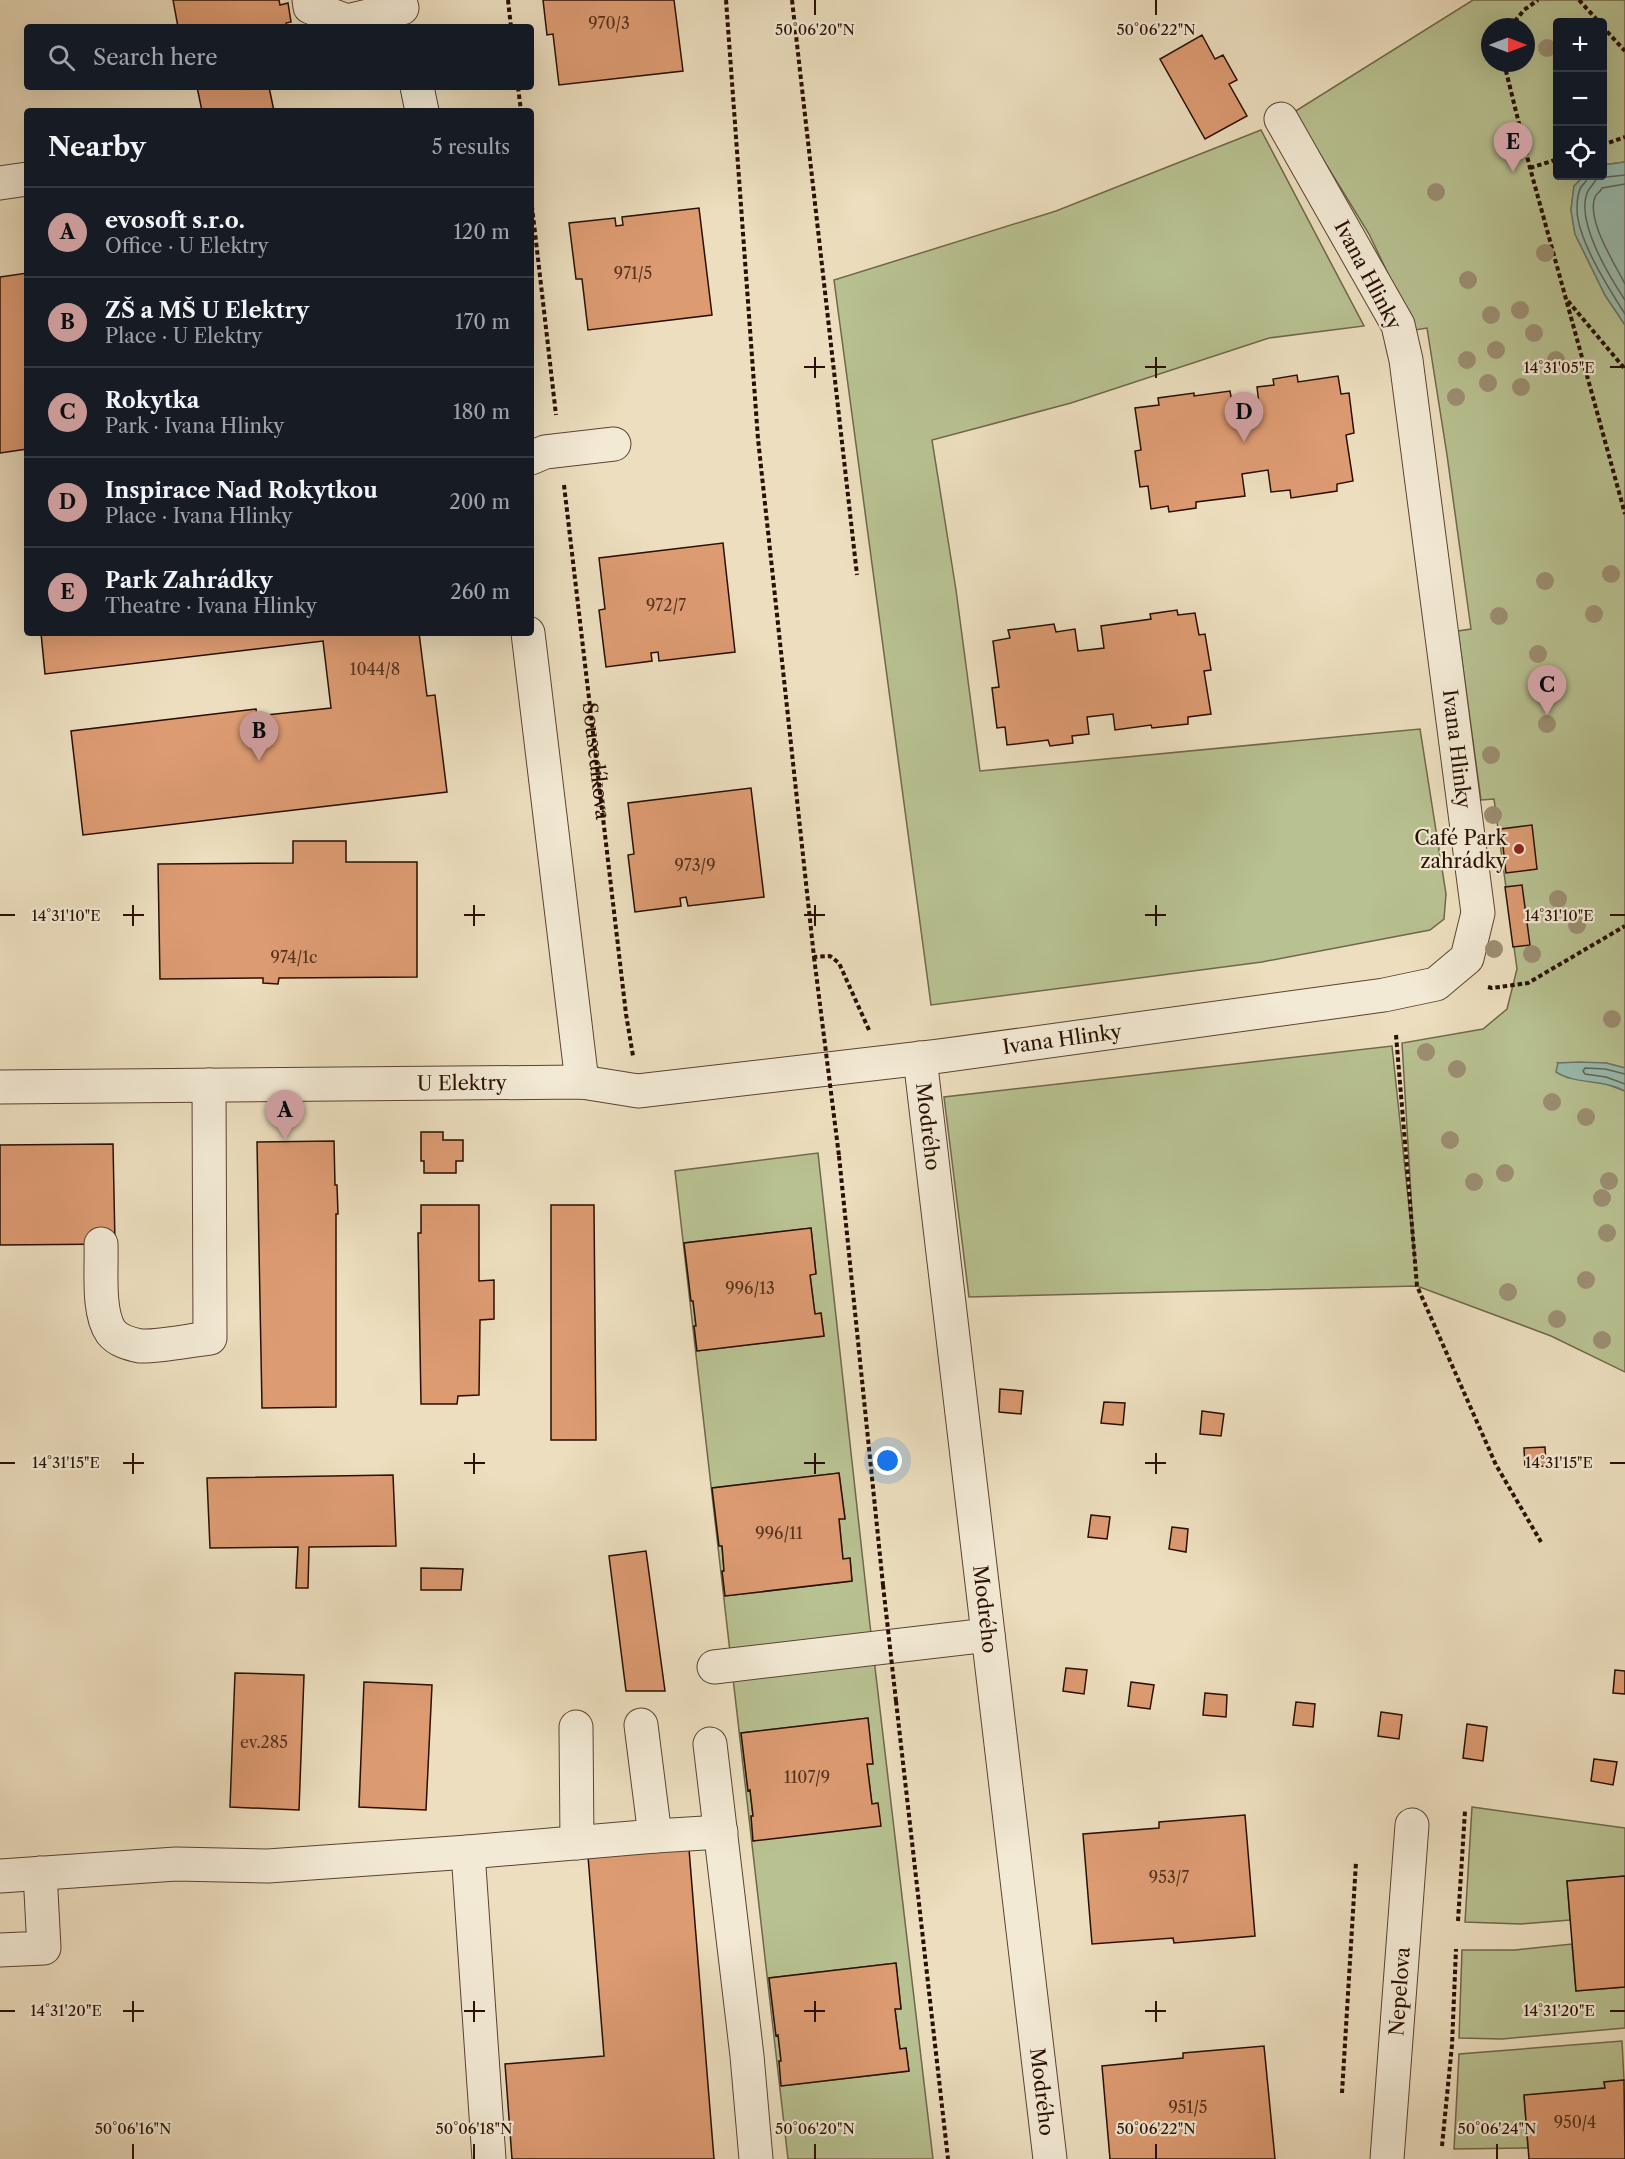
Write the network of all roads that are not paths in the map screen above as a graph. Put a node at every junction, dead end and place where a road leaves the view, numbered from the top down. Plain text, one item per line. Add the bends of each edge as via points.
1 (309, 0) edge
2 (402, 12) edge
3 (418, 90) edge
4 (421, 108) edge
5 (1281, 119) dead end
6 (24, 179) edge
7 (0, 183) edge
8 (614, 444) dead end
9 (546, 454) edge
10 (528, 636) edge
11 (920, 1058) junction
12 (582, 1082) junction
13 (209, 1085) junction
14 (0, 1087) edge
15 (101, 1244) dead end
16 (988, 1635) junction
17 (714, 1667) dead end
18 (641, 1725) dead end
19 (576, 1727) dead end
20 (710, 1744) dead end
21 (1412, 1825) dead end
22 (721, 1832) junction
23 (655, 1836) junction
24 (577, 1843) junction
25 (468, 1852) junction
26 (40, 1873) junction
27 (0, 1876) edge
28 (0, 1950) edge
29 (489, 2159) edge
30 (756, 2159) edge
31 (1050, 2159) edge
32 (1387, 2159) edge

1 - 2 street via 310,7 347,21
3 - 4 street
5 - 11 street, Ivana Hlinky via 1398,325 1406,360 1478,913 1467,958 1436,984 1384,995
6 - 7 street
8 - 9 street
10 - 12 street
11 - 12 street, U Elektry via 638,1091
11 - 16 street, Modrého
12 - 13 street, U Elektry
13 - 14 street, U Elektry
13 - 15 street via 210,1338 142,1346 122,1341 105,1320
16 - 17 street
16 - 31 street, Modrého
18 - 23 street
19 - 24 street
20 - 22 street
21 - 32 street, Nepelova
22 - 23 street
22 - 30 street
23 - 24 street
24 - 25 street
25 - 26 street via 268,1866 176,1863
25 - 29 street
26 - 27 street
26 - 28 street via 44,1948

